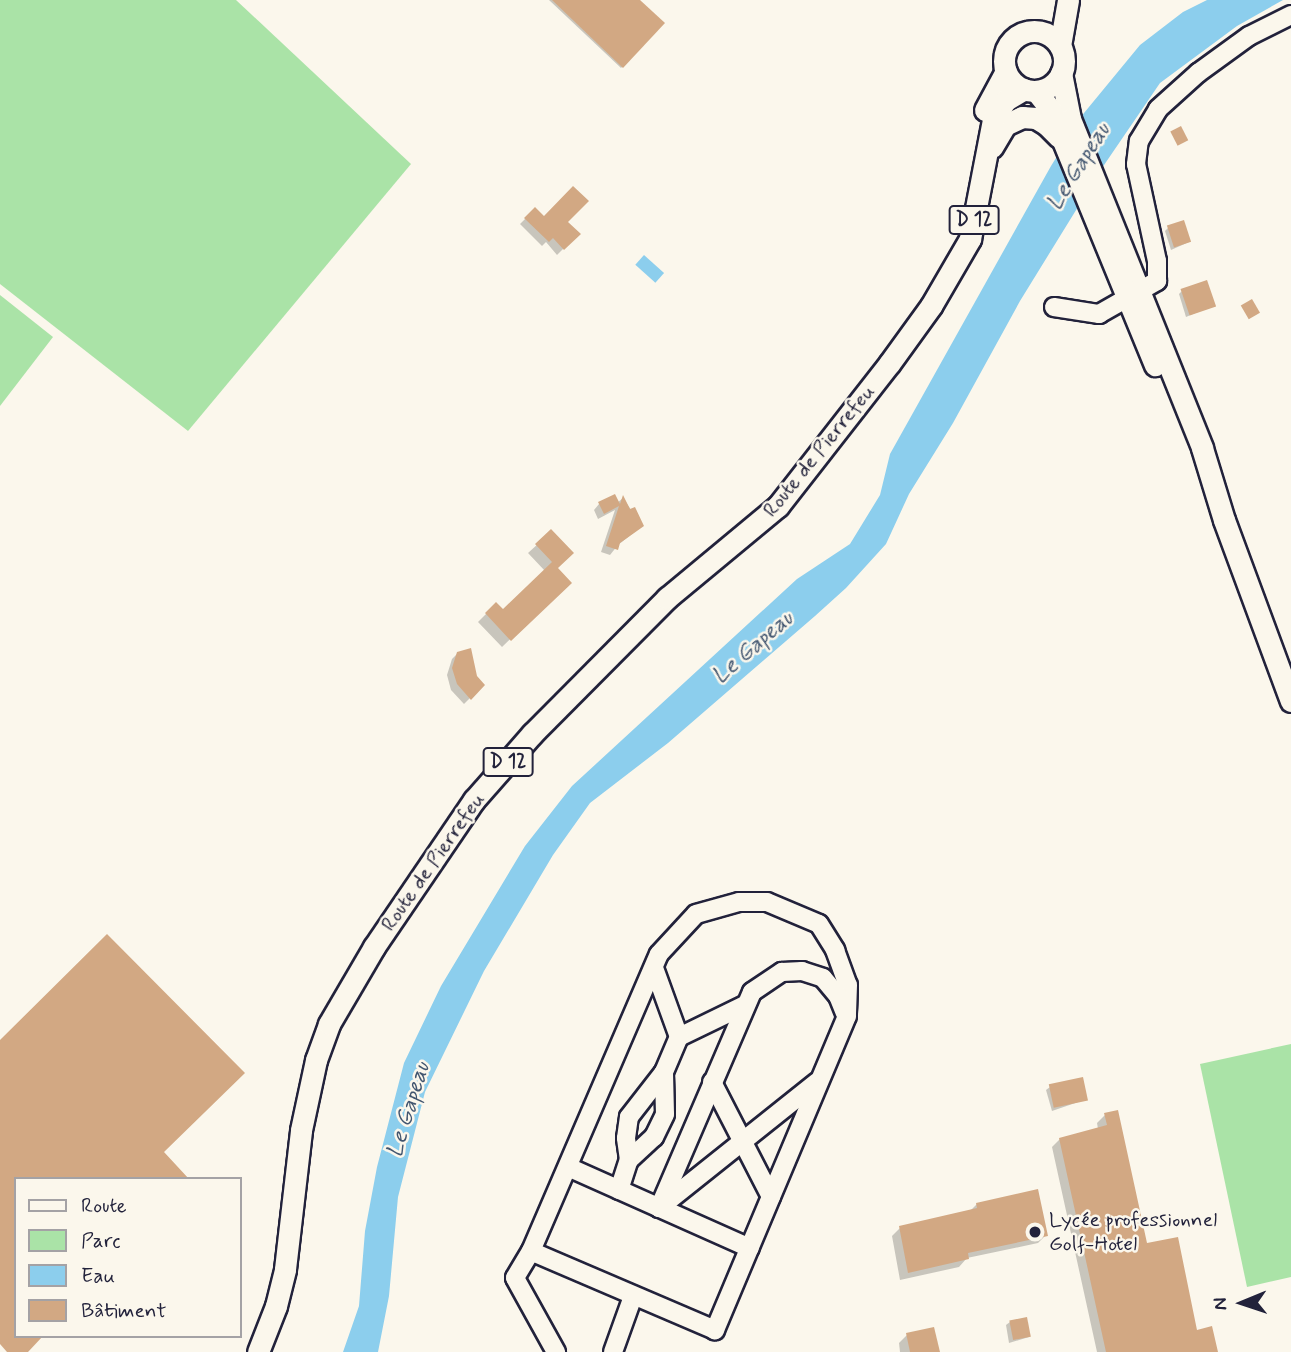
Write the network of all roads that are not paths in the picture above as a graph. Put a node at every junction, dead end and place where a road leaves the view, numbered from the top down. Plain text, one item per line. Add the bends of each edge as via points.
1 (1059, 0) edge
2 (1068, 0) edge
3 (1291, 15) edge
4 (1033, 30) junction
5 (1060, 46) junction
6 (1006, 71) junction
7 (1061, 73) junction
8 (1030, 90) junction
9 (1065, 128) junction
10 (988, 155) junction
11 (947, 279) junction
12 (1133, 295) junction
13 (1054, 307) dead end
14 (1291, 701) edge
15 (654, 968) junction
16 (744, 1005) junction
17 (847, 1016) junction
18 (679, 1037) junction
19 (664, 1072) junction
20 (820, 1080) junction
21 (712, 1082) junction
22 (743, 1142) junction
23 (628, 1160) junction
24 (568, 1167) junction
25 (619, 1190) junction
26 (771, 1197) junction
27 (659, 1208) junction
28 (750, 1248) junction
29 (531, 1251) junction
30 (633, 1296) junction
31 (258, 1352) edge
32 (556, 1352) edge
33 (613, 1352) edge

1 - 4 main road
2 - 5 main road
3 - 12 street via 1248,37 1198,73 1158,109 1139,141 1136,164 1157,261 1157,281
4 - 5 main road via 1049,34
4 - 6 main road via 1020,34 1008,46
5 - 7 main road
6 - 8 main road
6 - 11 main road via 981,118 964,219
7 - 8 main road via 1051,85
7 - 9 main road
8 - 9 main road
8 - 10 main road via 999,107
9 - 10 main road via 1022,117 1005,125
9 - 12 main road
10 - 11 main road, D 12 via 970,239
11 - 31 main road, Route de Pierrefeu / D 12 via 889,364 778,506 638,626 474,800 374,947 329,1024 316,1060 302,1130 285,1269
12 - 13 street via 1099,314
12 - 14 main road via 1191,454 1224,520
15 - 17 street via 659,954 696,914 739,902 767,902 819,924 848,985
15 - 18 street
15 - 24 street
16 - 17 street via 767,980 782,972 802,971 823,978
16 - 18 street
16 - 21 street
17 - 20 street
18 - 19 street
19 - 23 street via 629,1117
19 - 23 street via 665,1114 654,1137
20 - 22 street
20 - 26 street
21 - 22 street
21 - 27 street
22 - 26 street
22 - 27 street
23 - 25 street
24 - 25 street
24 - 29 street
25 - 27 street
26 - 28 street
27 - 28 street
28 - 30 street via 715,1330
29 - 30 street
29 - 32 street via 515,1278
30 - 33 street

